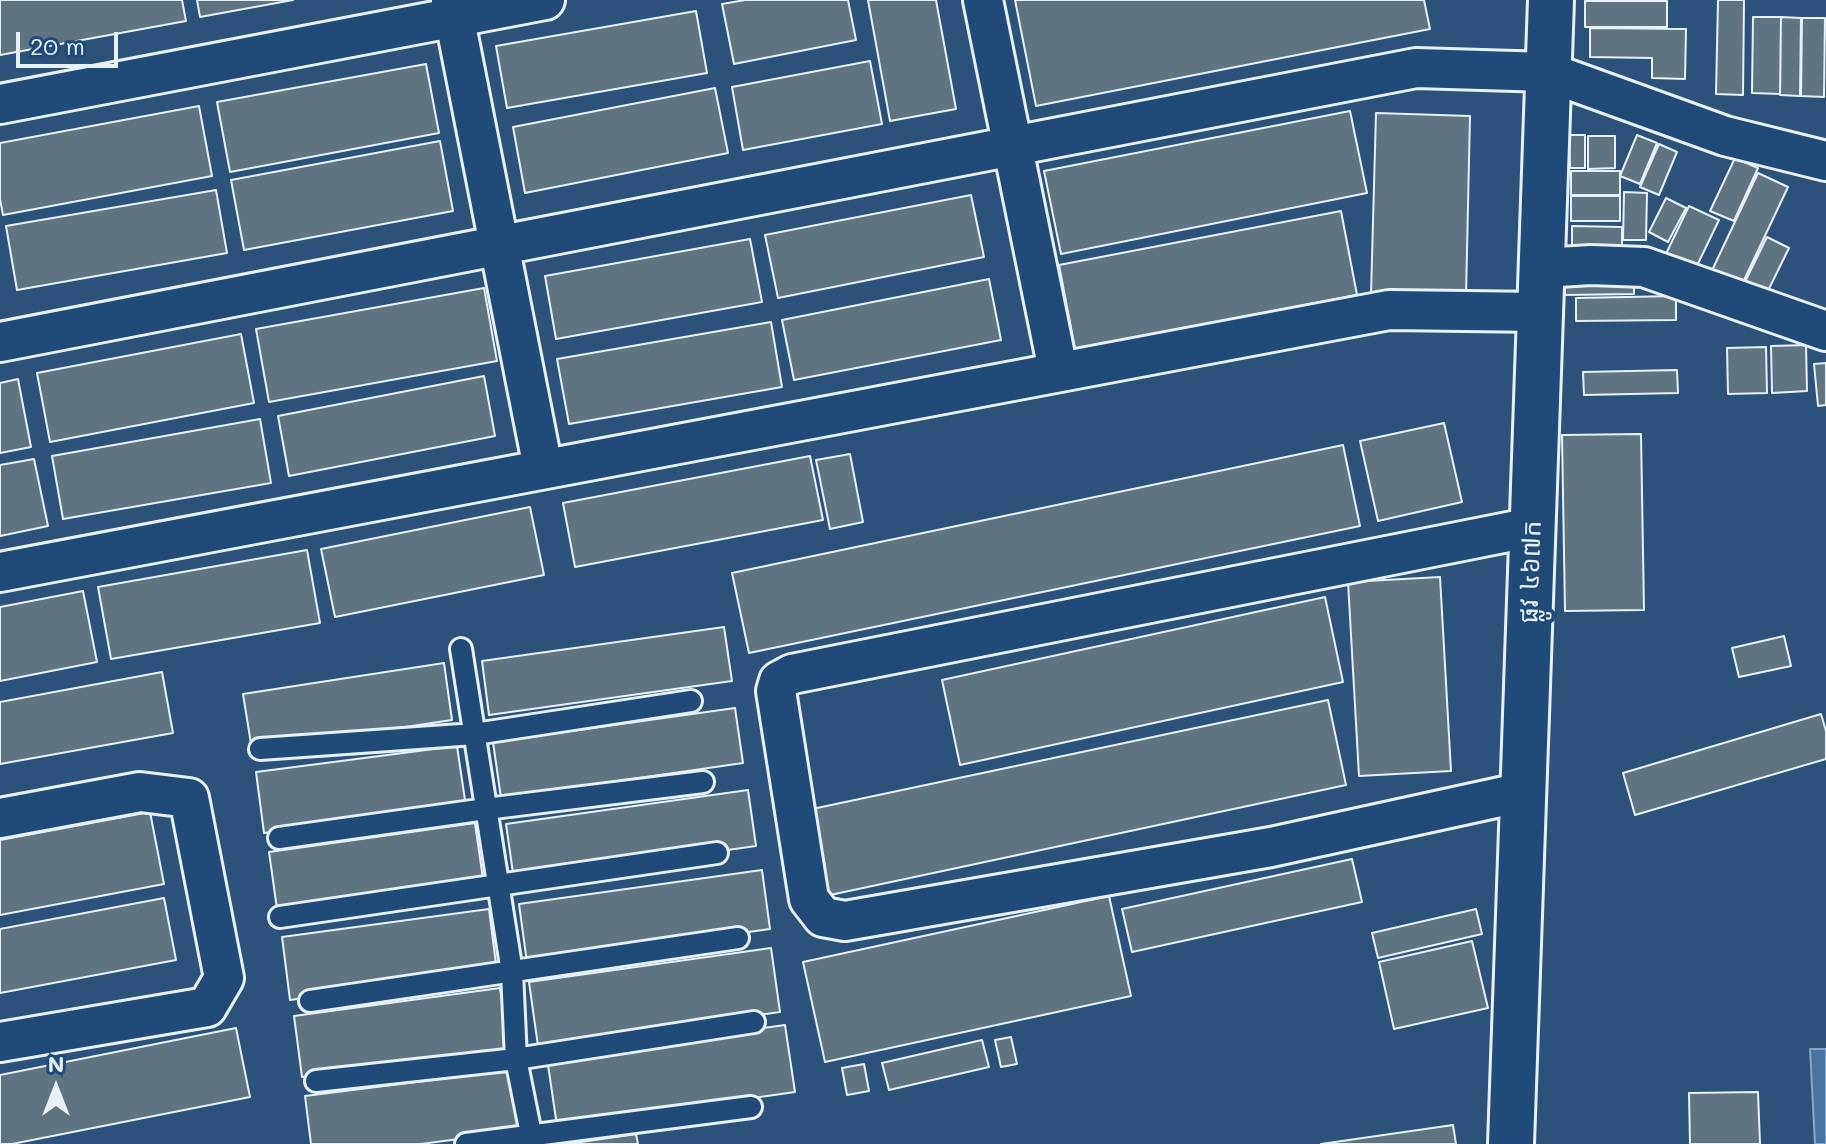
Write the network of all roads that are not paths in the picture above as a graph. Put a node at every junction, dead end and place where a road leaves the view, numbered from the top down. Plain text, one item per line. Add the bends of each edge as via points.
1 (545, 0) edge
2 (983, 0) edge
3 (1551, 0) edge
4 (453, 9) edge
5 (1548, 72) junction
6 (0, 104) edge
7 (1013, 146) junction
8 (1826, 161) edge
9 (499, 245) junction
10 (1542, 268) junction
11 (1541, 312) junction
12 (1826, 331) edge
13 (0, 342) edge
14 (1058, 370) junction
15 (543, 468) junction
16 (1533, 527) junction
17 (0, 572) edge
18 (461, 649) dead end
19 (691, 701) dead end
20 (475, 734) junction
21 (260, 749) dead end
22 (703, 782) dead end
23 (1523, 792) junction
24 (486, 809) junction
25 (0, 818) edge
26 (279, 838) dead end
27 (717, 853) dead end
28 (499, 886) junction
29 (280, 917) dead end
30 (738, 938) dead end
31 (512, 972) junction
32 (310, 1001) dead end
33 (754, 1022) dead end
34 (0, 1042) edge
35 (516, 1059) junction
36 (316, 1081) dead end
37 (751, 1107) dead end
38 (532, 1139) edge
39 (466, 1144) edge
40 (1511, 1144) edge

1 - 4 street
2 - 7 street
3 - 5 street, ផ្លូវ ៤៦៧ក
4 - 6 street
4 - 9 street
5 - 7 street via 1416,68
5 - 8 street via 1725,136
5 - 10 street, ផ្លូវ ៤៦៧ក
7 - 9 street
7 - 14 street
9 - 13 street
9 - 15 street
10 - 11 street, ផ្លូវ ៤៦៧ក
10 - 12 street via 1644,267
11 - 14 street via 1389,310
11 - 16 street, ផ្លូវ ៤៦៧ក
14 - 15 street
15 - 17 street
16 - 23 street, ផ្លូវ ៤៦៧ក
16 - 23 street via 792,674 779,681 776,691 809,899 823,917 845,921 1271,847
18 - 20 lane
19 - 20 lane
20 - 21 lane
20 - 24 lane
22 - 24 lane
23 - 40 street, ផ្លូវ ៤៦៧ក
24 - 26 lane
24 - 28 lane
25 - 34 street via 140,792 189,798 224,978 207,1007
27 - 28 lane
28 - 29 lane
28 - 31 lane
30 - 31 lane
31 - 32 lane
31 - 35 lane
33 - 35 lane
35 - 36 lane
35 - 38 lane
37 - 38 lane
38 - 39 lane

